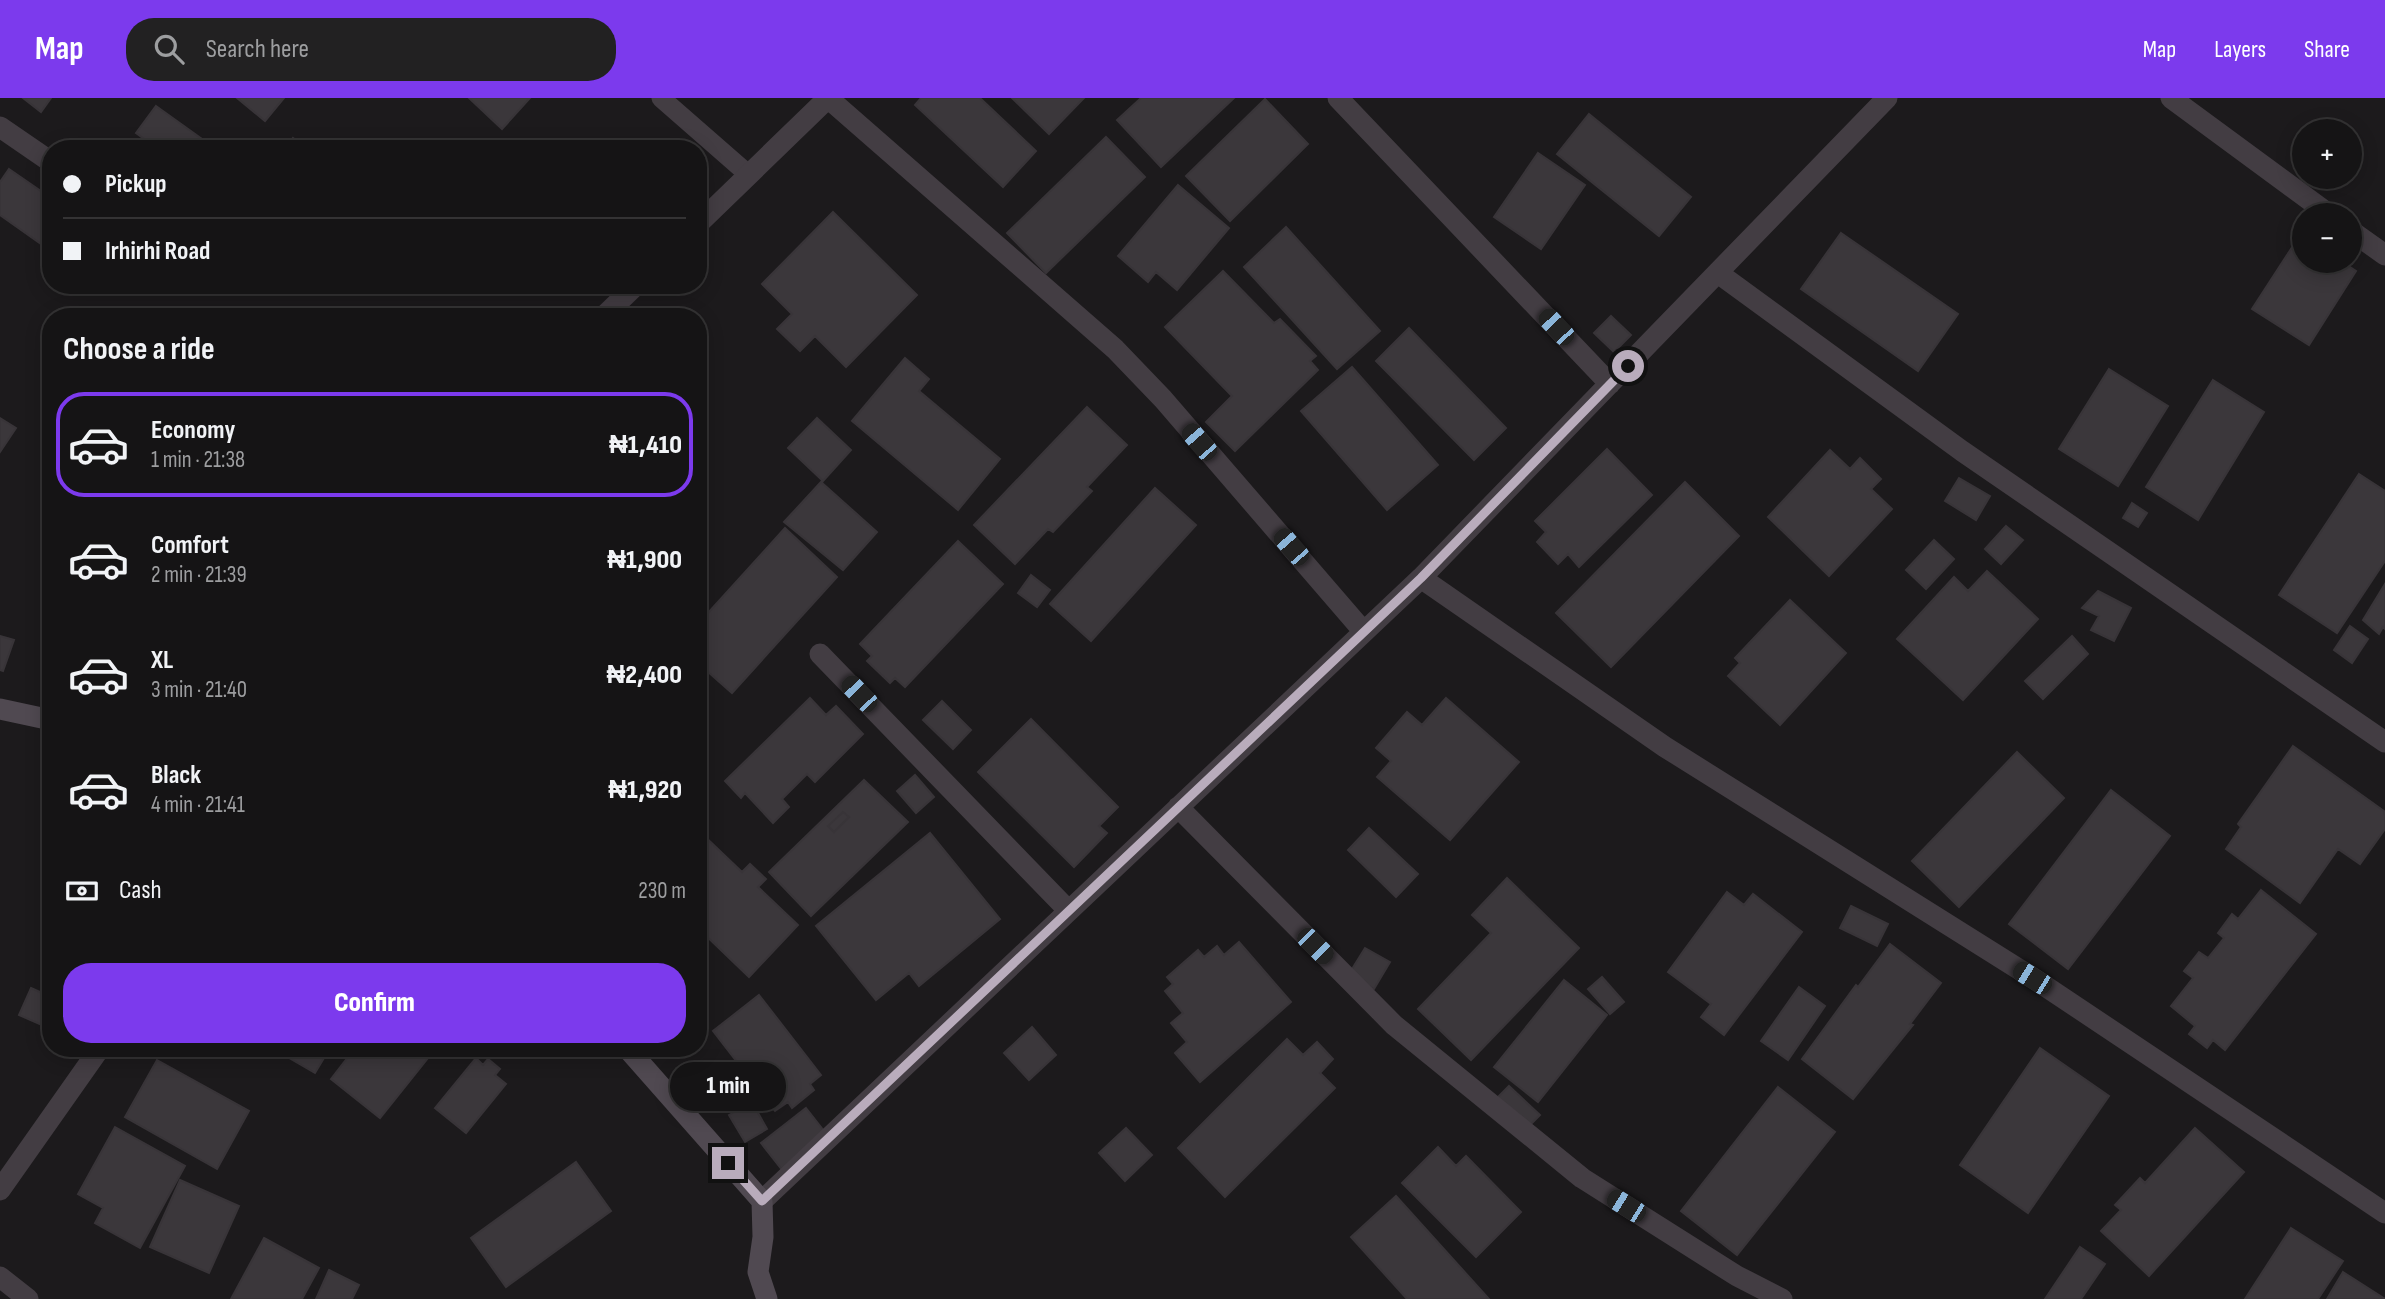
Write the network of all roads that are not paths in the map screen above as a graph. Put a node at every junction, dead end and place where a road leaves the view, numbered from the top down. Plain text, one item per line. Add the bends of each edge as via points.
1 (661, 98) edge
2 (828, 98) edge
3 (1338, 98) edge
4 (2171, 98) edge
5 (1873, 103) edge
6 (0, 127) edge
7 (42, 156) edge
8 (749, 175) junction
9 (2314, 203) edge
10 (707, 216) edge
11 (2362, 239) edge
12 (2385, 255) edge
13 (1718, 273) junction
14 (627, 294) edge
15 (612, 308) edge
16 (1610, 384) junction
17 (1421, 578) junction
18 (1364, 632) junction
19 (820, 654) dead end
20 (0, 709) edge
21 (42, 718) edge
22 (2385, 742) edge
23 (1178, 807) junction
24 (1068, 910) junction
25 (94, 1057) edge
26 (635, 1057) edge
27 (0, 1190) edge
28 (762, 1201) junction
29 (2385, 1213) edge
30 (0, 1276) edge
31 (28, 1299) edge
32 (767, 1299) edge
33 (1782, 1299) edge

1 - 8 lane
2 - 8 street
2 - 18 street via 1115,349
3 - 16 street
4 - 9 street
5 - 13 street
6 - 7 street
8 - 10 street
11 - 12 street
13 - 16 street
13 - 22 street via 1973,459
14 - 15 street
16 - 17 street
17 - 18 street
17 - 29 street via 1665,747 2032,978
18 - 23 street
19 - 24 street
20 - 21 street
23 - 24 street
23 - 33 street via 1394,1025 1571,1170 1737,1276
24 - 28 street
25 - 27 street
26 - 28 street
28 - 32 street via 758,1272
30 - 31 street

